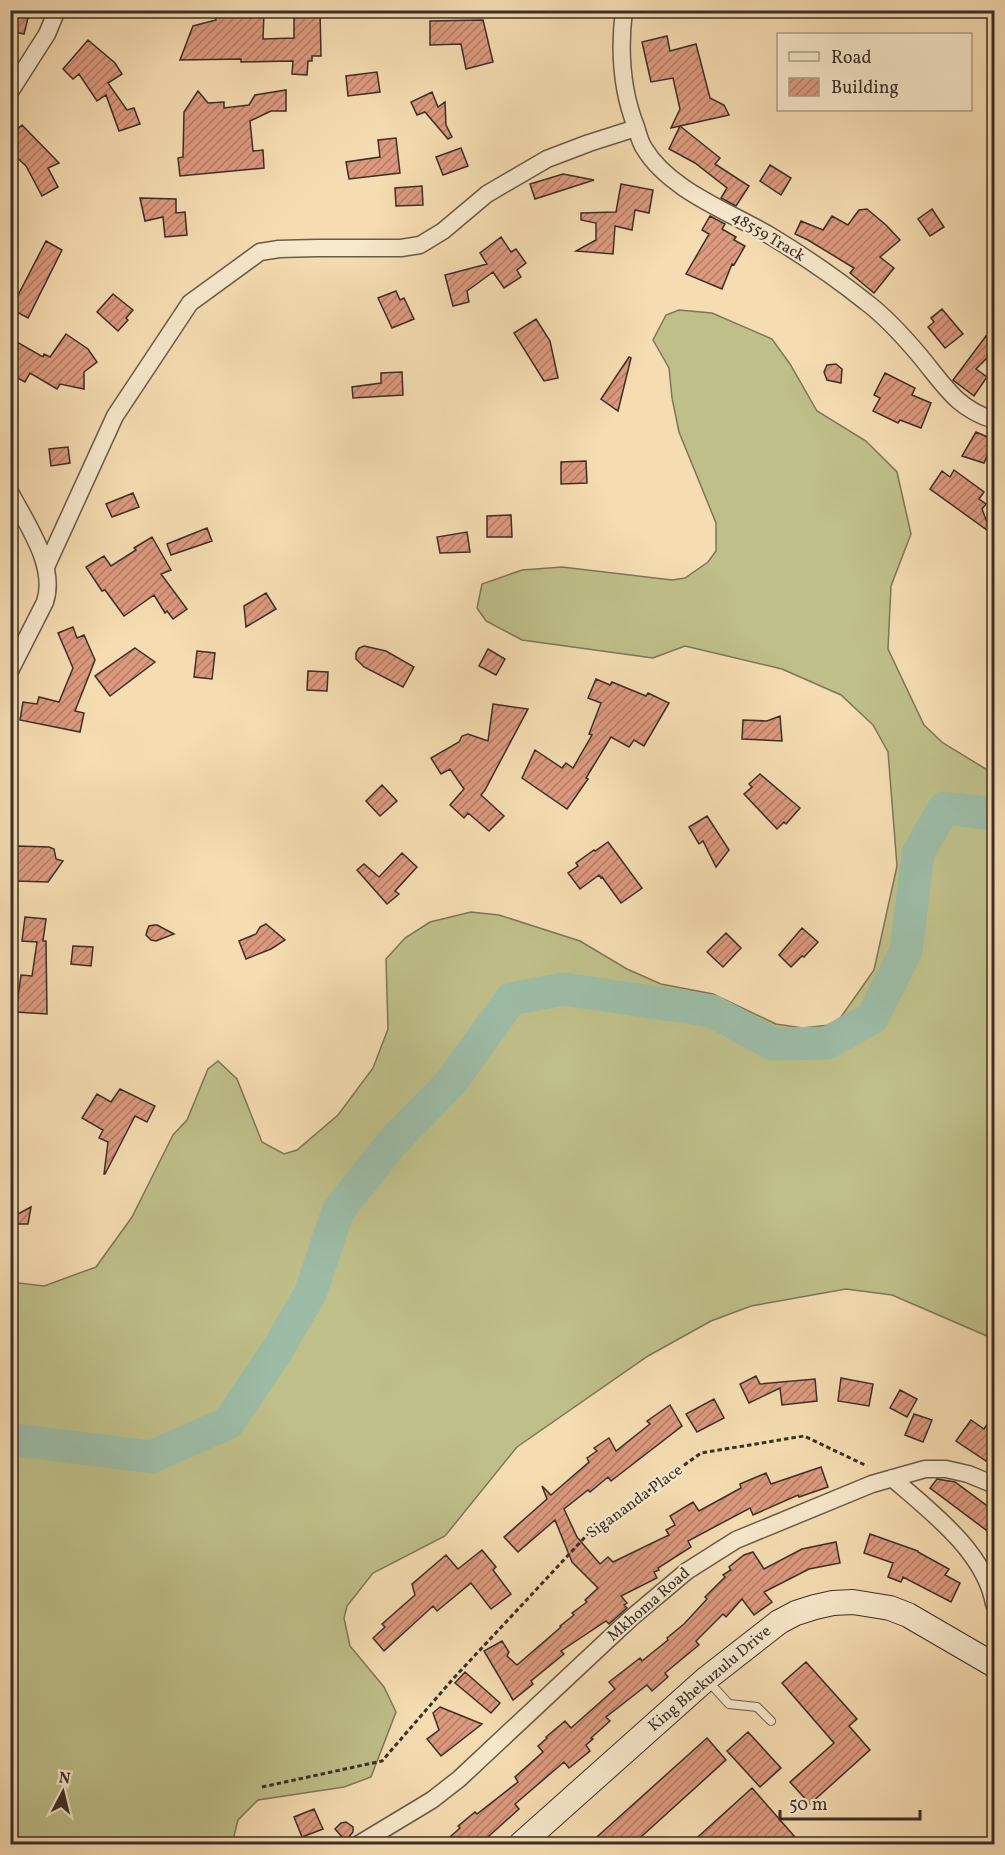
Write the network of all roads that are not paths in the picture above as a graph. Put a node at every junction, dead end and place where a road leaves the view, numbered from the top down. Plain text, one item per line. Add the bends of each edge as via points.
1 (57, 10) edge
2 (624, 10) edge
3 (10, 92) edge
4 (636, 128) junction
5 (994, 420) edge
6 (10, 492) edge
7 (46, 567) junction
8 (10, 671) edge
9 (892, 1478) junction
10 (990, 1483) dead end
11 (994, 1604) edge
12 (994, 1665) edge
13 (706, 1679) junction
14 (771, 1721) dead end
15 (358, 1845) edge
16 (521, 1845) edge

1 - 3 street via 47,34
2 - 4 street, 48559 Track via 623,79
4 - 5 street, 48559 Track via 644,147 663,171 698,197 794,250 868,303 906,340 952,396
4 - 7 street via 547,159 487,194 420,245 260,252 190,303 115,416
6 - 7 street
7 - 8 street via 48,592
9 - 10 street, Mkhoma Road via 925,1469 946,1469
9 - 11 street via 933,1514 979,1565 988,1580
9 - 15 street, Mkhoma Road via 758,1530 687,1571 459,1779
12 - 13 street, King Bhekuzulu Drive via 908,1615 853,1602 815,1607 779,1622
13 - 14 lane via 729,1704 757,1707
13 - 16 street, King Bhekuzulu Drive

